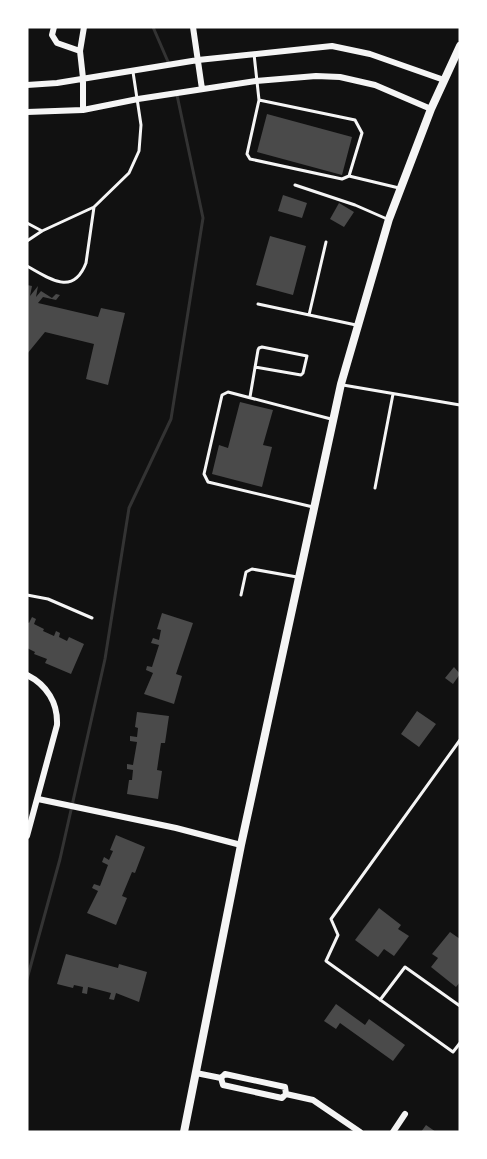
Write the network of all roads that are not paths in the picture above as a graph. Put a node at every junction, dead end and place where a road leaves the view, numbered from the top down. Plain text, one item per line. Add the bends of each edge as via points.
1 (54, 27) edge
2 (84, 27) edge
3 (193, 27) edge
4 (460, 46) edge
5 (80, 51) junction
6 (254, 54) junction
7 (198, 60) junction
8 (133, 72) junction
9 (83, 78) junction
10 (444, 80) junction
11 (256, 81) junction
12 (27, 85) edge
13 (202, 89) junction
14 (138, 99) junction
15 (259, 100) junction
16 (431, 109) junction
17 (83, 110) junction
18 (27, 112) edge
19 (349, 176) junction
20 (295, 185) dead end
21 (401, 188) junction
22 (94, 207) junction
23 (389, 219) junction
24 (27, 223) edge
25 (42, 231) junction
26 (27, 240) edge
27 (326, 242) dead end
28 (27, 266) edge
29 (258, 304) dead end
30 (309, 315) junction
31 (358, 325) junction
32 (255, 367) junction
33 (341, 384) junction
34 (393, 394) junction
35 (250, 397) junction
36 (460, 405) edge
37 (333, 420) junction
38 (375, 488) dead end
39 (313, 507) junction
40 (298, 577) junction
41 (27, 596) edge
42 (241, 596) dead end
43 (92, 618) dead end
44 (27, 675) edge
45 (460, 740) edge
46 (38, 799) junction
47 (27, 836) edge
48 (241, 845) junction
49 (380, 1000) junction
50 (460, 1005) edge
51 (460, 1042) edge
52 (196, 1073) junction
53 (221, 1078) junction
54 (286, 1094) junction
55 (405, 1114) dead end
56 (184, 1132) edge
57 (360, 1132) edge
58 (393, 1132) edge

1 - 5 street via 52,35 57,43
2 - 5 street
3 - 7 street
4 - 10 main road
5 - 9 street
6 - 7 street
6 - 10 street via 332,46 370,54
6 - 11 lane
7 - 8 street
7 - 13 street
8 - 9 street
8 - 14 lane
9 - 12 street
9 - 17 street
10 - 16 main road
11 - 13 street
11 - 15 lane
11 - 16 street via 340,77 375,85
13 - 14 street
14 - 17 street
14 - 22 lane via 139,151 129,172
15 - 19 lane via 355,120 362,133
15 - 19 lane via 247,154 250,159 342,179
16 - 21 main road
17 - 18 street
19 - 21 lane
20 - 23 lane
21 - 23 main road
22 - 25 lane
22 - 28 lane via 86,263 73,281 64,284
23 - 31 main road
24 - 25 lane
25 - 26 lane
27 - 30 lane
29 - 30 lane
30 - 31 lane
31 - 33 main road
32 - 32 lane via 301,375 307,356 262,347
32 - 35 lane
33 - 34 lane
33 - 37 main road
34 - 36 lane
34 - 38 lane
35 - 37 lane
35 - 39 lane via 222,394 204,474 208,482
37 - 39 main road
39 - 40 main road
40 - 42 lane via 252,569 246,572
40 - 48 main road
41 - 43 lane via 48,599
44 - 46 street via 52,698 57,712
45 - 49 lane via 331,919 338,935 326,961
46 - 47 street
46 - 48 street
48 - 52 main road
49 - 50 lane via 405,967
49 - 51 lane via 453,1052
52 - 53 street
52 - 56 main road
53 - 54 street via 223,1085 282,1098
53 - 54 street via 225,1074 285,1087
54 - 57 street via 313,1100
55 - 58 street

